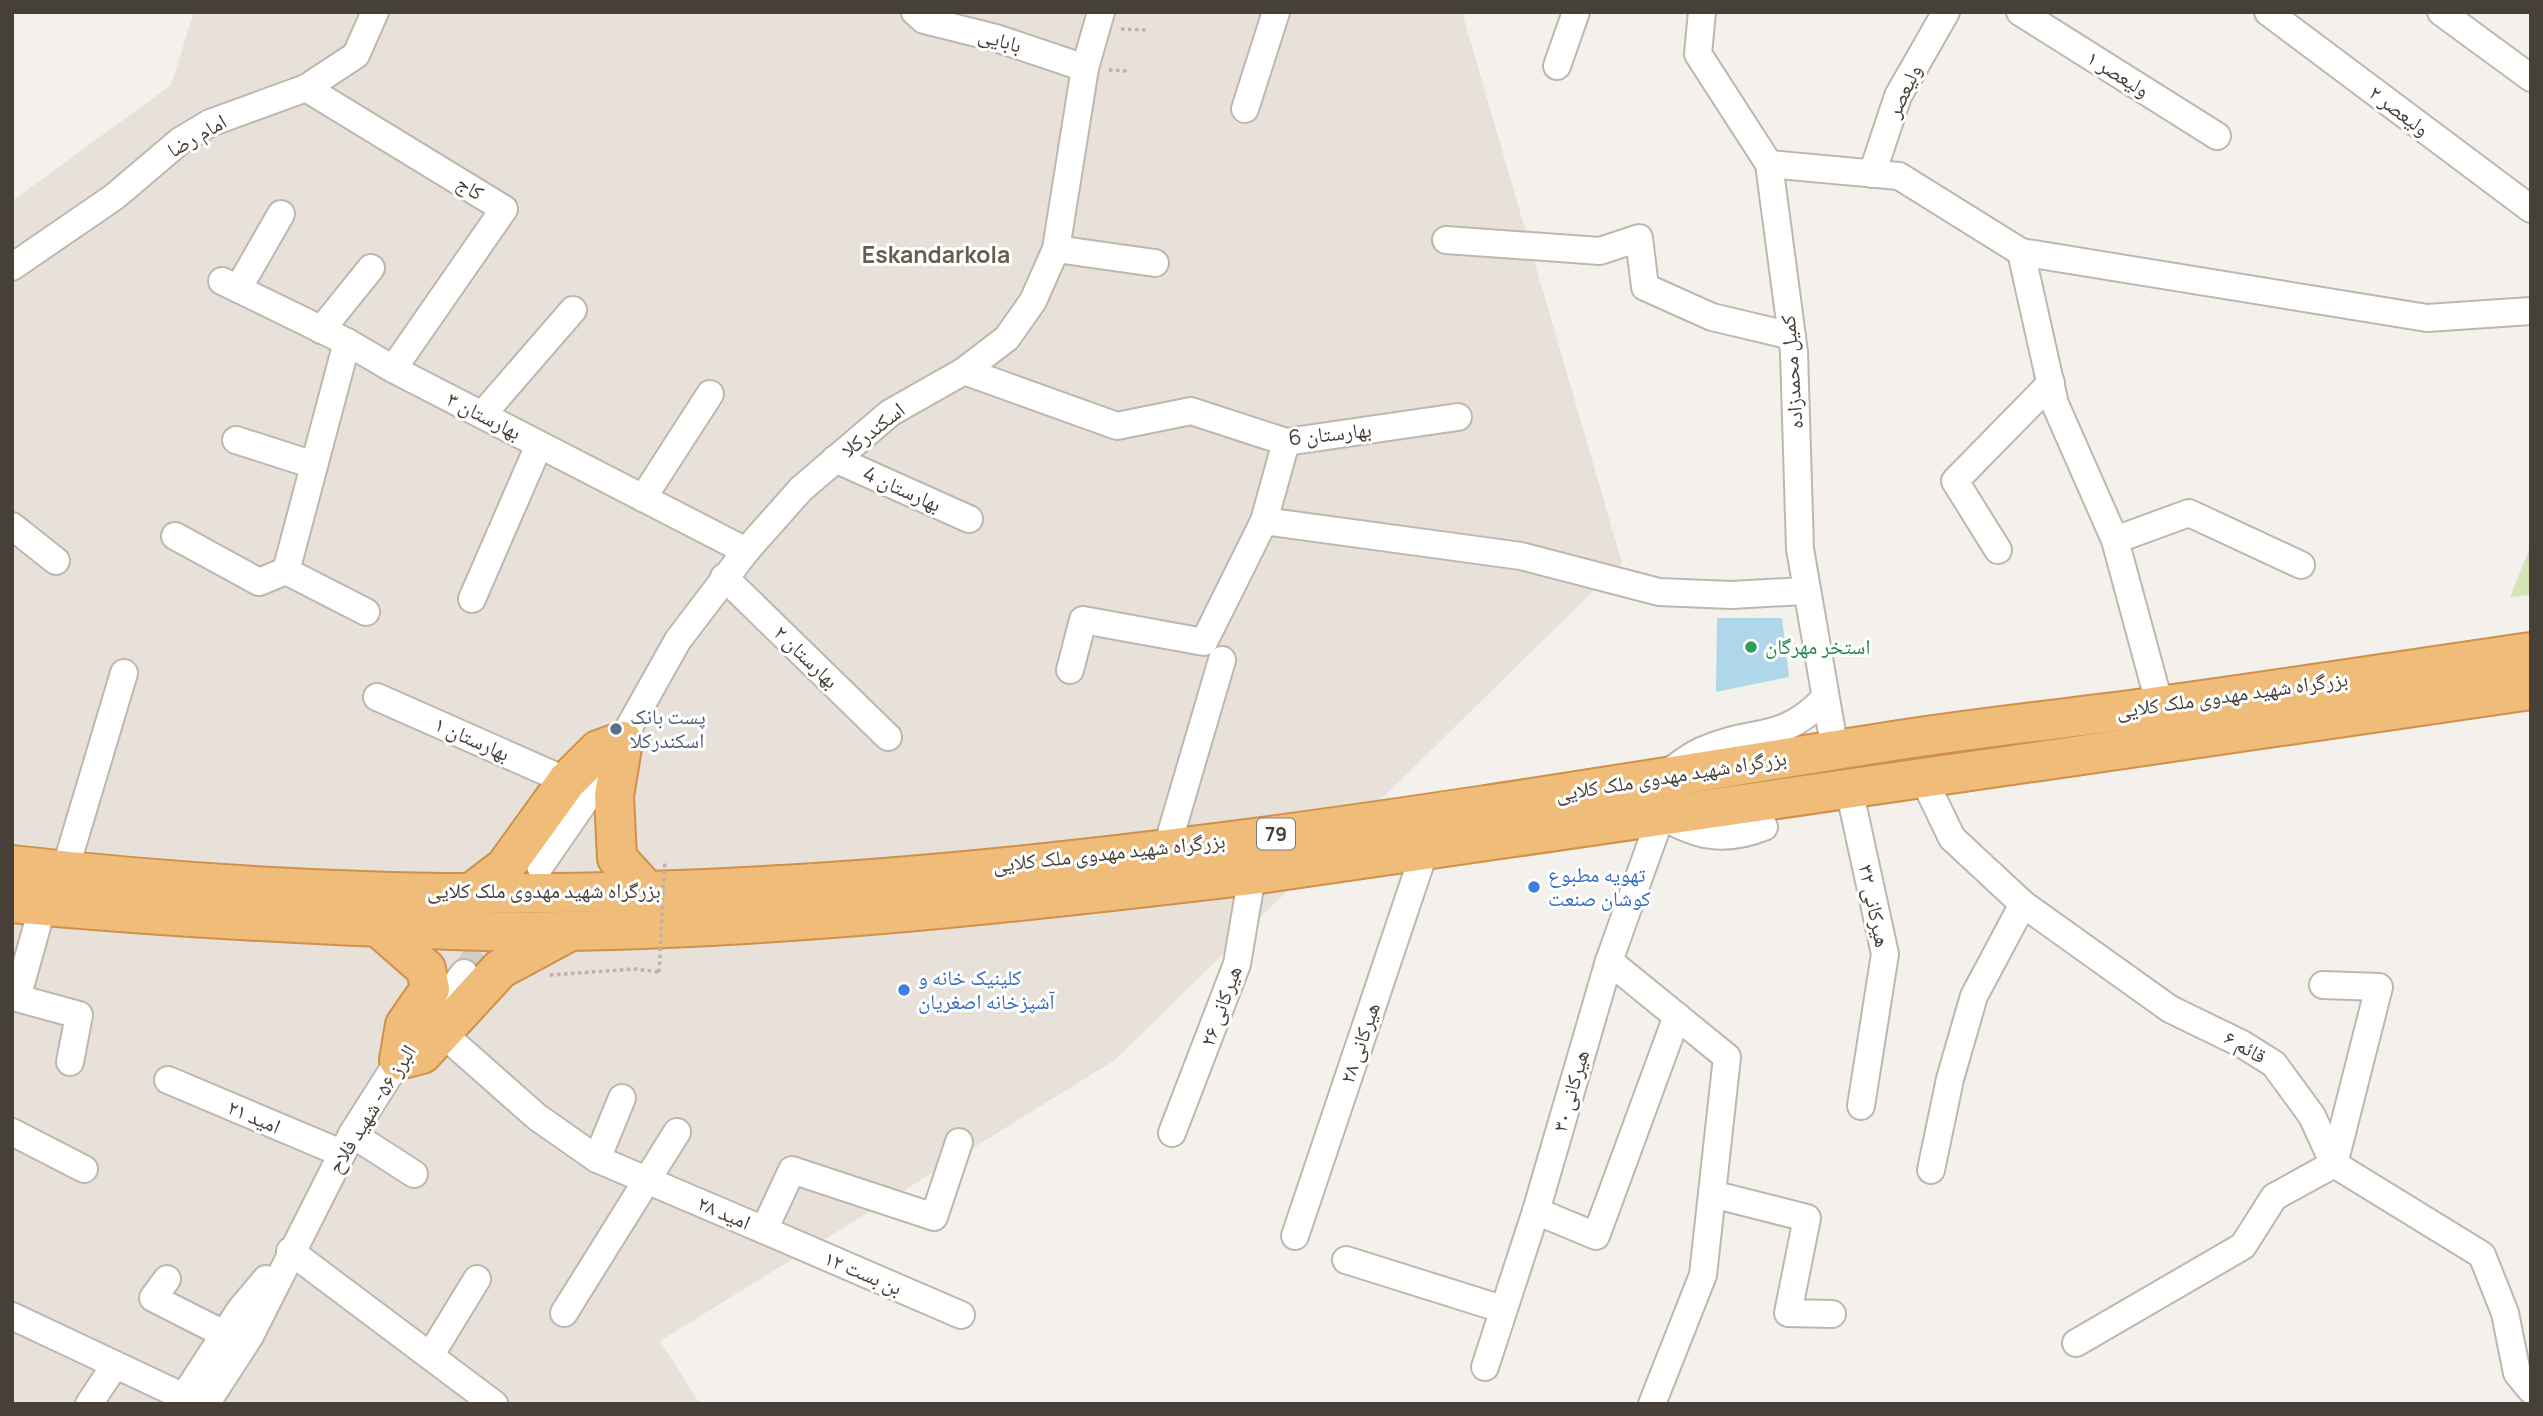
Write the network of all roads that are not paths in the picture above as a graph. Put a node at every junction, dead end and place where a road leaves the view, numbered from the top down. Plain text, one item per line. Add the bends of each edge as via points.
1 (375, 12) edge
2 (915, 12) edge
3 (1101, 12) edge
4 (1276, 12) edge
5 (1576, 12) edge
6 (1702, 12) edge
7 (1946, 12) edge
8 (2020, 12) edge
9 (2268, 12) edge
10 (2441, 12) edge
11 (1557, 66) dead end
12 (1085, 68) junction
13 (2531, 78) edge
14 (306, 88) junction
15 (1245, 109) dead end
16 (2217, 136) dead end
17 (1769, 164) junction
18 (1872, 174) junction
19 (2531, 209) edge
20 (281, 214) dead end
21 (1446, 240) dead end
22 (1056, 249) junction
23 (2021, 252) junction
24 (1155, 264) dead end
25 (12, 267) edge
26 (371, 268) dead end
27 (573, 310) dead end
28 (2531, 311) edge
29 (321, 330) junction
30 (1792, 336) junction
31 (347, 342) junction
32 (393, 369) junction
33 (964, 371) junction
34 (2051, 383) junction
35 (710, 394) dead end
36 (482, 415) junction
37 (1458, 417) dead end
38 (236, 440) dead end
39 (1286, 442) junction
40 (539, 445) junction
41 (835, 459) junction
42 (314, 465) junction
43 (643, 498) junction
44 (970, 519) dead end
45 (1264, 521) junction
46 (12, 526) edge
47 (175, 536) dead end
48 (2115, 540) junction
49 (1998, 550) dead end
50 (746, 551) junction
51 (56, 561) dead end
52 (2301, 565) dead end
53 (286, 571) junction
54 (724, 577) junction
55 (1805, 591) junction
56 (472, 598) dead end
57 (366, 612) dead end
58 (2531, 652) edge
59 (1222, 660) dead end
60 (1070, 670) dead end
61 (124, 673) dead end
62 (2531, 690) edge
63 (377, 698) dead end
64 (1825, 698) junction
65 (2160, 706) junction
66 (888, 737) dead end
67 (623, 741) junction
68 (1835, 751) junction
69 (1923, 778) junction
70 (583, 780) junction
71 (1849, 789) junction
72 (1660, 797) junction
73 (1764, 827) dead end
74 (1167, 847) junction
75 (1425, 850) junction
76 (14, 862) edge
77 (540, 866) dead end
78 (65, 870) junction
79 (1252, 875) junction
80 (656, 876) junction
81 (471, 893) junction
82 (28, 904) edge
83 (2023, 904) junction
84 (379, 927) junction
85 (569, 932) junction
86 (1609, 961) junction
87 (474, 979) junction
88 (2323, 985) dead end
89 (430, 989) junction
90 (1677, 1016) junction
91 (442, 1033) junction
92 (399, 1060) junction
93 (71, 1062) dead end
94 (168, 1080) dead end
95 (622, 1098) dead end
96 (1861, 1106) dead end
97 (12, 1132) edge
98 (677, 1132) dead end
99 (1172, 1133) dead end
100 (959, 1142) dead end
101 (346, 1144) junction
102 (597, 1159) junction
103 (2334, 1164) junction
104 (84, 1169) dead end
105 (1931, 1170) dead end
106 (414, 1174) dead end
107 (649, 1181) junction
108 (1712, 1194) junction
109 (1536, 1211) junction
110 (764, 1230) junction
111 (1295, 1236) dead end
112 (290, 1251) junction
113 (1346, 1260) dead end
114 (167, 1279) dead end
115 (477, 1279) dead end
116 (1502, 1309) junction
117 (564, 1313) dead end
118 (1832, 1314) dead end
119 (961, 1315) dead end
120 (12, 1316) edge
121 (224, 1334) junction
122 (2076, 1343) dead end
123 (430, 1356) junction
124 (115, 1365) junction
125 (1485, 1367) dead end
126 (2531, 1390) edge
127 (190, 1401) edge
128 (89, 1404) edge
129 (494, 1404) edge
130 (1652, 1404) edge

1 - 14 street, امام رضا via 356,55
2 - 12 street, بابایی via 925,20
3 - 12 street, اسکندرکلا
4 - 15 street
5 - 11 street
6 - 17 street, کمیل محمدزاده via 1698,54
7 - 18 street, ولیعصر via 1898,96
8 - 16 street, ولیعصر ۱
9 - 19 street, ولیعصر ۲
10 - 13 street
12 - 22 street, اسکندرکلا
14 - 25 street, امام رضا via 210,123 180,141 114,197
14 - 32 street, کاج via 504,209
17 - 18 street
17 - 30 street, کمیل محمدزاده
18 - 23 street via 1899,176
20 - 29 street, بهارستان ۳ via 230,285
21 - 30 street via 1600,251 1639,239 1645,287 1712,317
22 - 24 street
22 - 33 street, اسکندرکلا via 1033,301 1007,338
23 - 28 street via 2427,318
23 - 34 street
26 - 29 street
27 - 36 street
29 - 31 street, بهارستان ۳
30 - 55 street, کمیل محمدزاده
31 - 32 street, بهارستان ۳
31 - 42 street
32 - 36 street, بهارستان ۳
33 - 39 street, بهارستان 6 via 1117,426 1191,411
33 - 41 street, اسکندرکلا via 890,412
34 - 48 street via 2055,404
34 - 49 street via 1955,481
35 - 43 street
36 - 40 street, بهارستان ۳
37 - 39 street, بهارستان 6
38 - 42 street
39 - 45 street
40 - 43 street, بهارستان ۳
40 - 56 street
41 - 44 street, بهارستان 4
41 - 50 street, اسکندرکلا via 801,489
42 - 53 street
43 - 50 street, بهارستان ۳
45 - 55 street via 1521,556 1659,592
45 - 60 street via 1203,642 1083,620
46 - 51 street
47 - 53 street via 258,582
48 - 52 street via 2189,513
48 - 65 street
50 - 54 street, اسکندرکلا
53 - 57 street
54 - 66 street, بهارستان ۲
54 - 67 street, اسکندرکلا via 678,640
55 - 64 street, کمیل محمدزاده
58 - 65 highway, بزرگراه شهید مهدوی ملک کلایی / 79
59 - 74 street
61 - 78 street
62 - 69 highway, بزرگراه شهید مهدوی ملک کلایی / 79
63 - 70 street, بهارستان ۱
64 - 68 street, کمیل محمدزاده
64 - 72 street via 1790,727 1700,751
65 - 68 highway, بزرگراه شهید مهدوی ملک کلایی / 79
67 - 70 highway via 598,750
67 - 80 highway via 614,796 617,858
68 - 72 highway, بزرگراه شهید مهدوی ملک کلایی / 79
69 - 71 highway, بزرگراه شهید مهدوی ملک کلایی / 79
69 - 83 street, قائم ۶ via 1952,838
70 - 77 street
70 - 81 highway via 505,867
71 - 72 highway, بزرگراه شهید مهدوی ملک کلایی / 79
71 - 96 street, هیرکانی ۳۲ via 1885,954
72 - 73 street via 1695,834 1740,836
72 - 74 highway, بزرگراه شهید مهدوی ملک کلایی / 79
72 - 75 highway, بزرگراه شهید مهدوی ملک کلایی / 79
72 - 86 street, هیرکانی ۳۰
74 - 80 highway, بزرگراه شهید مهدوی ملک کلایی / 79 via 898,875
75 - 79 highway, بزرگراه شهید مهدوی ملک کلایی / 79
75 - 111 street, هیرکانی ۲۸
76 - 78 highway, بزرگراه شهید مهدوی ملک کلایی / 79
78 - 81 highway, بزرگراه شهید مهدوی ملک کلایی / 79
79 - 85 highway, بزرگراه شهید مهدوی ملک کلایی / 79 via 861,916
79 - 99 street, هیرکانی ۲۶ via 1237,964
80 - 81 highway, بزرگراه شهید مهدوی ملک کلایی / 79
82 - 84 highway, بزرگراه شهید مهدوی ملک کلایی / 79 via 126,914
82 - 93 street via 17,998 79,1015
83 - 103 street, قائم ۶ via 2170,1009 2274,1064 2312,1116
83 - 105 street via 1974,996
84 - 85 highway, بزرگراه شهید مهدوی ملک کلایی / 79
84 - 89 highway via 426,969
85 - 87 highway
86 - 90 street
86 - 109 street, هیرکانی ۳۰
87 - 89 highway via 482,968 465,955 451,957
87 - 91 highway
87 - 92 street, البرز ۵۶- شهید فلاح
88 - 103 street via 2378,987
89 - 92 highway via 405,1025
90 - 108 street via 1727,1057
90 - 109 street via 1596,1236
91 - 92 highway via 422,1054
91 - 102 street, امید ۲۸ via 537,1117
92 - 101 street, البرز ۵۶- شهید فلاح
94 - 101 street, امید ۲۱
95 - 102 street
97 - 104 street
98 - 107 street
100 - 110 street, امید ۲۸ via 934,1217 792,1170
101 - 106 street, امید ۲۱
101 - 112 street, البرز ۵۶- شهید فلاح
102 - 107 street, امید ۲۸
103 - 122 street via 2274,1197 2243,1246
103 - 126 street via 2482,1255 2505,1313 2517,1373
107 - 110 street, امید ۲۸
107 - 117 street
108 - 118 street via 1807,1218 1788,1313
108 - 130 street via 1703,1275
109 - 116 street, هیرکانی ۳۰
110 - 119 street, بن بست ۱۲
112 - 121 street, البرز ۵۶- شهید فلاح
112 - 123 street
112 - 127 street, البرز ۵۶- شهید فلاح via 250,1336
113 - 116 street
114 - 121 street via 153,1298
115 - 123 street
116 - 125 street, هیرکانی ۳۰
120 - 124 street
121 - 127 street, البرز ۵۶- شهید فلاح
123 - 129 street
124 - 127 street
124 - 128 street

